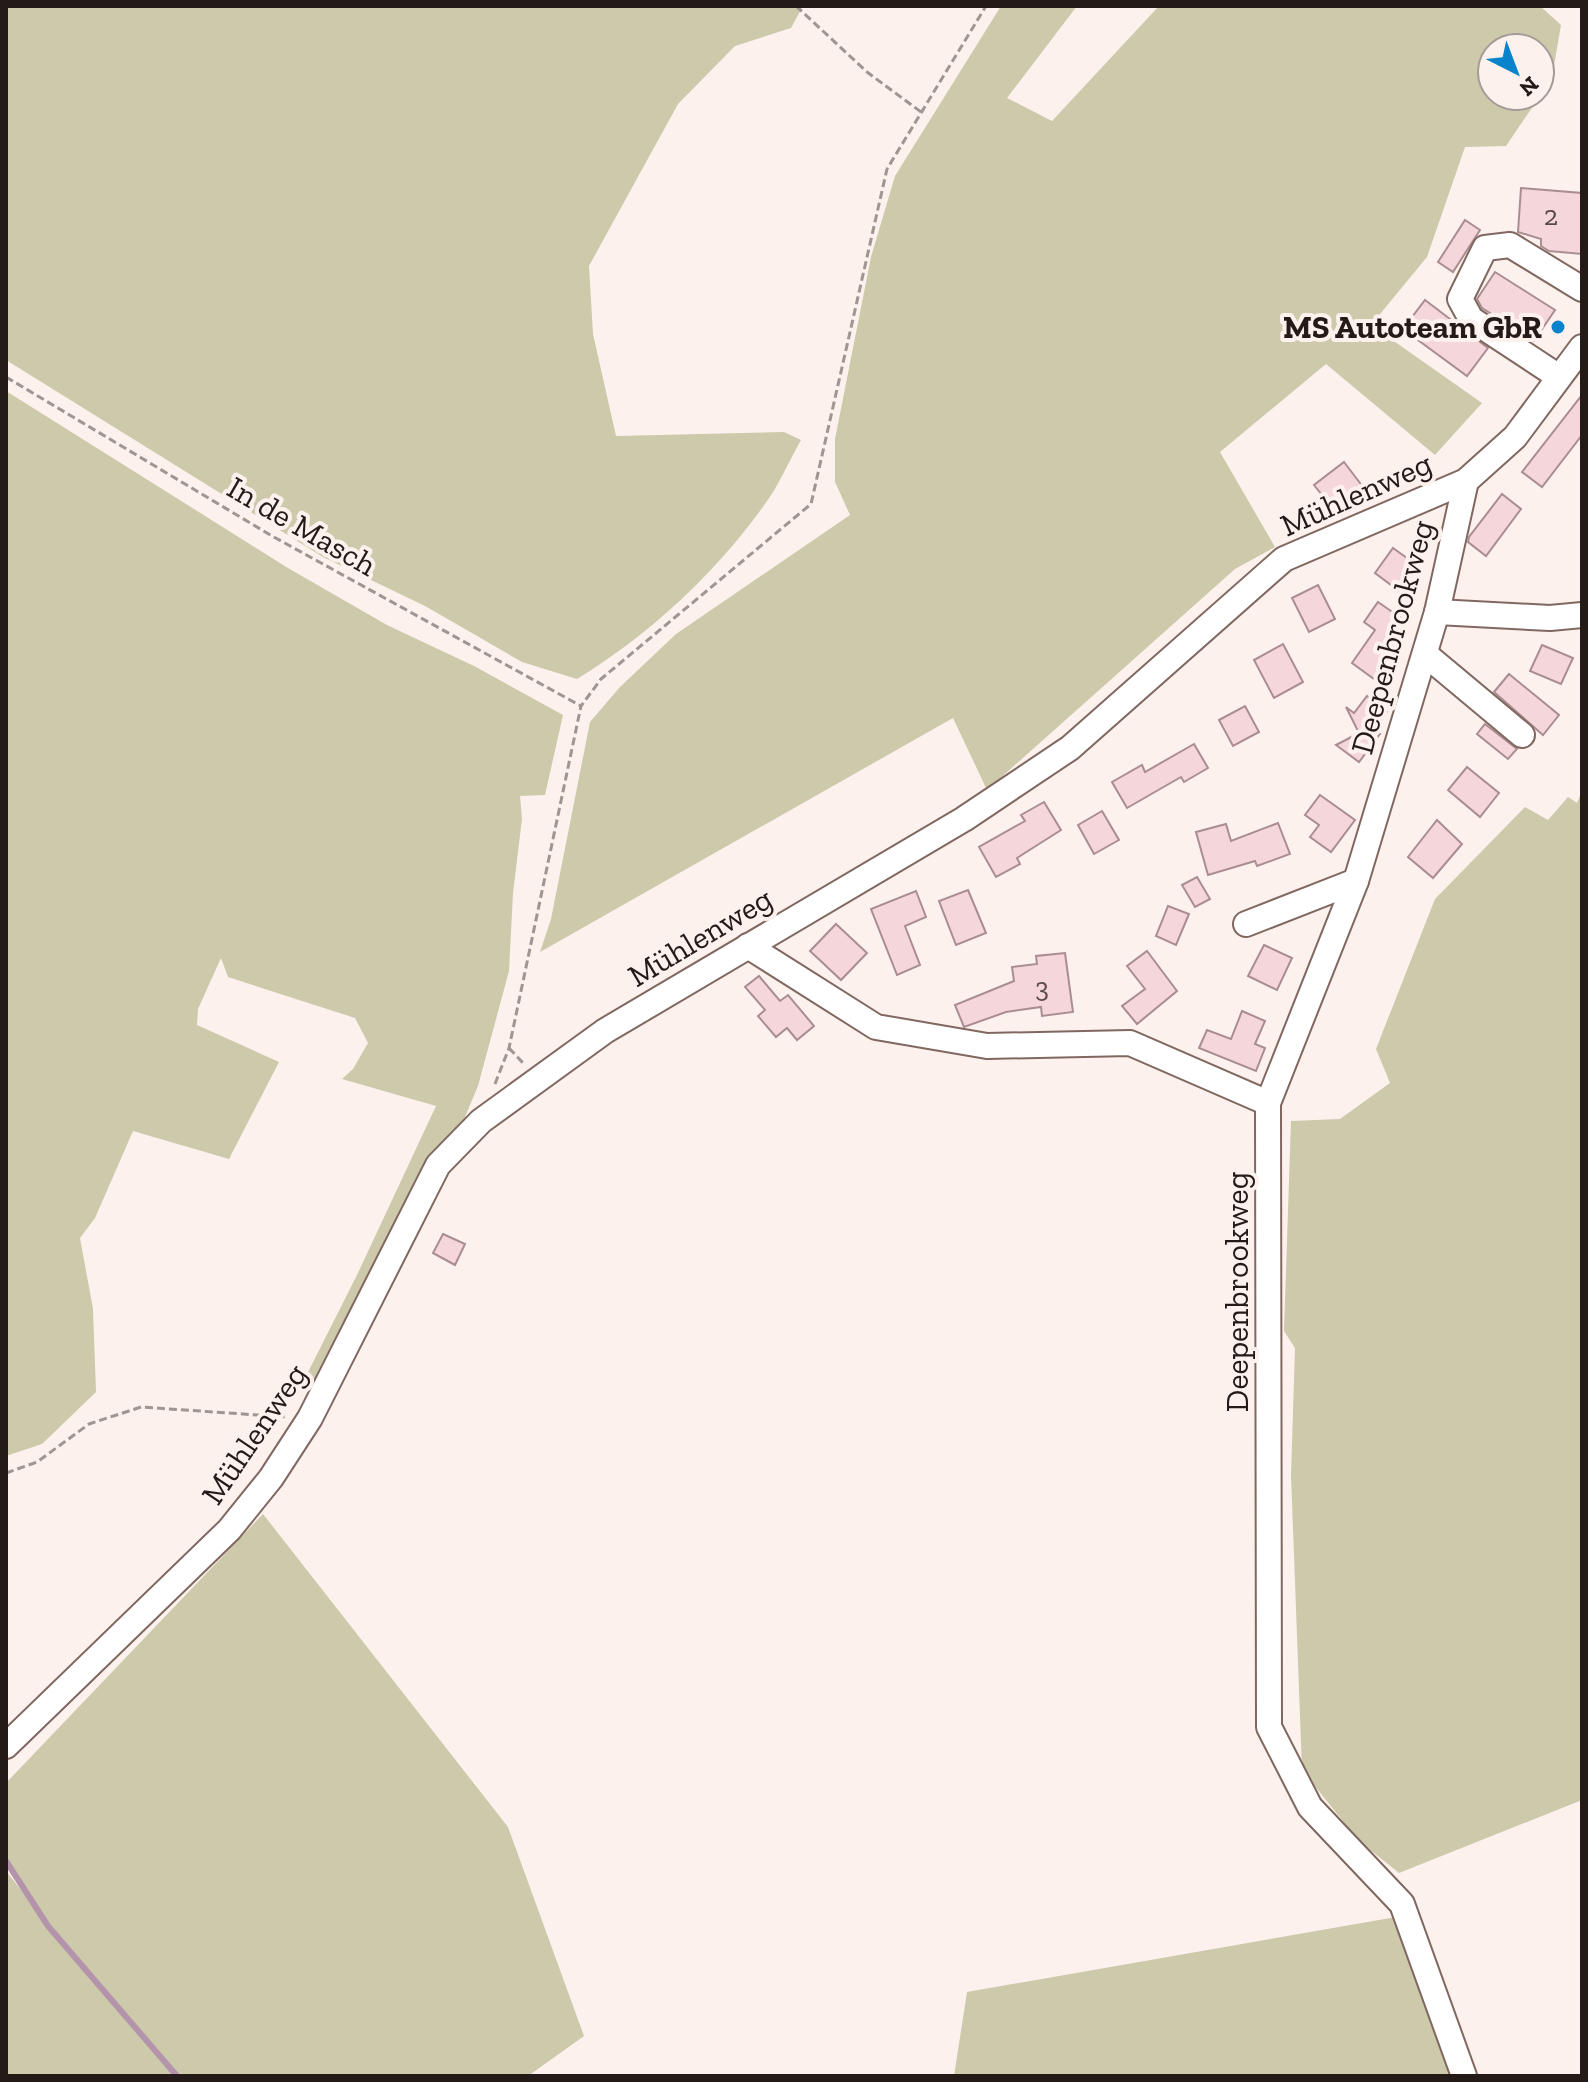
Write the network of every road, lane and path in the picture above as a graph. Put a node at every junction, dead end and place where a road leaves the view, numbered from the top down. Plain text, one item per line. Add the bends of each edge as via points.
1 (796, 6) edge
2 (986, 6) edge
3 (921, 112) junction
4 (1582, 289) edge
5 (1582, 347) edge
6 (6, 377) edge
7 (1559, 377) junction
8 (1466, 481) junction
9 (1437, 612) junction
10 (1582, 615) edge
11 (1425, 654) junction
12 (581, 706) junction
13 (1522, 735) dead end
14 (1356, 881) junction
15 (1246, 924) dead end
16 (748, 946) junction
17 (1268, 1103) junction
18 (481, 1121) junction
19 (310, 1418) junction
20 (6, 1473) edge
21 (6, 1746) edge
22 (1464, 2076) edge

1 - 3 path via 867,72
2 - 3 path
3 - 12 path via 887,169 811,504 601,679
4 - 7 street via 1510,245 1485,248 1460,299 1471,319
5 - 7 street, Mühlenweg
6 - 12 path, In de Masch via 272,536
7 - 8 street, Mühlenweg via 1515,437
8 - 9 street, Deepenbrookweg
8 - 16 street, Mühlenweg via 1284,559 1070,748 964,819
9 - 10 street
9 - 11 street, Deepenbrookweg
11 - 13 street
11 - 14 street, Deepenbrookweg
12 - 18 path via 509,1048
14 - 15 street
14 - 17 street, Deepenbrookweg
16 - 17 street via 876,1027 987,1046 1130,1043
16 - 18 street, Mühlenweg via 605,1031
17 - 22 street, Deepenbrookweg via 1269,1727 1310,1807 1402,1904
18 - 19 street, Mühlenweg via 438,1165
19 - 20 path via 141,1407 89,1424 37,1462
19 - 21 street, Mühlenweg via 229,1530

